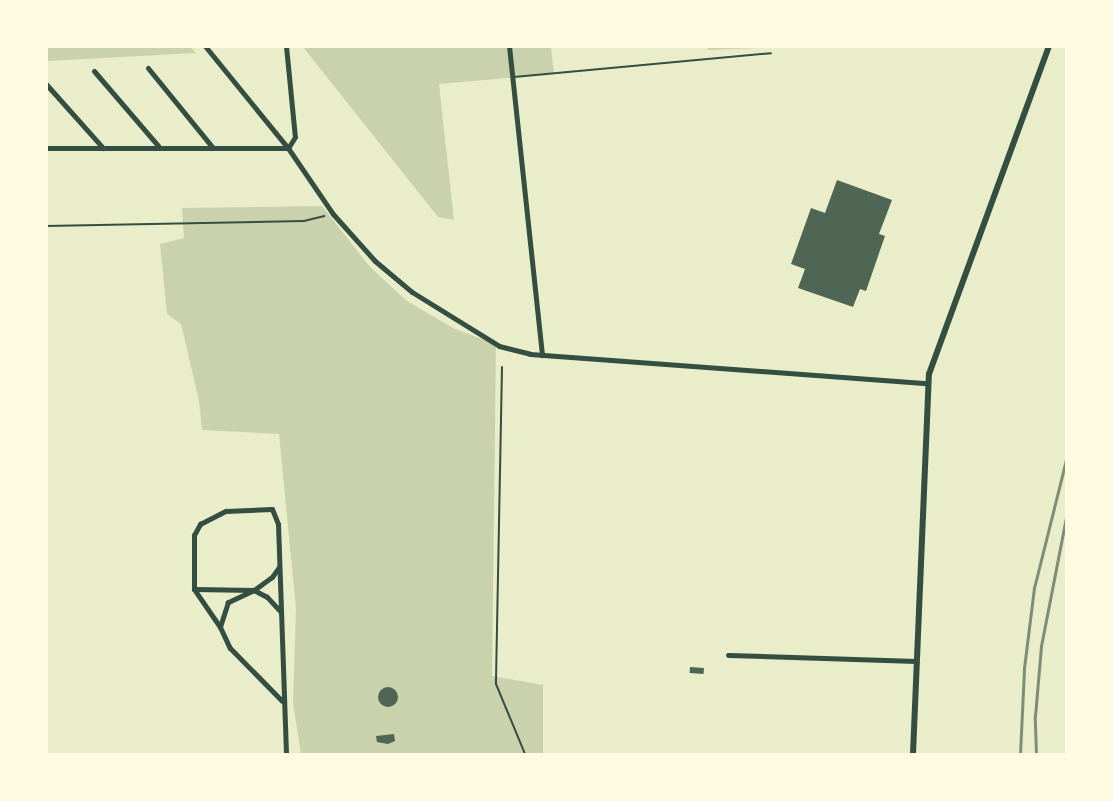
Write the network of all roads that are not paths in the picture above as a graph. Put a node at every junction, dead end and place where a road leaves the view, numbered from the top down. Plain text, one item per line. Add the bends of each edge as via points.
1 (205, 46) edge
2 (286, 46) edge
3 (509, 46) edge
4 (1049, 46) edge
5 (771, 53) dead end
6 (148, 68) dead end
7 (94, 71) dead end
8 (511, 77) junction
9 (46, 84) edge
10 (46, 148) edge
11 (103, 148) junction
12 (160, 148) junction
13 (213, 148) junction
14 (288, 148) junction
15 (542, 355) junction
16 (927, 383) junction
17 (279, 565) junction
18 (194, 589) junction
19 (254, 590) junction
20 (281, 612) junction
21 (220, 627) junction
22 (729, 655) dead end
23 (916, 660) junction
24 (282, 701) junction
25 (286, 754) edge
26 (913, 754) edge

1 - 14 street
2 - 14 street via 295,137
3 - 8 street
4 - 16 street via 949,311
5 - 8 lane
6 - 13 street
7 - 12 street
8 - 15 street
9 - 11 street
10 - 11 street
11 - 12 street
12 - 13 street
13 - 14 street
14 - 15 street via 333,214 375,261 412,292 499,346
15 - 16 street
16 - 23 street
17 - 18 street via 278,524 272,509 226,511 200,524 194,535
17 - 19 street via 272,577
17 - 20 street
18 - 19 street
18 - 21 street
19 - 20 street
19 - 21 street via 228,602
20 - 24 street
21 - 24 street via 230,648
22 - 23 street
23 - 26 street
24 - 25 street

